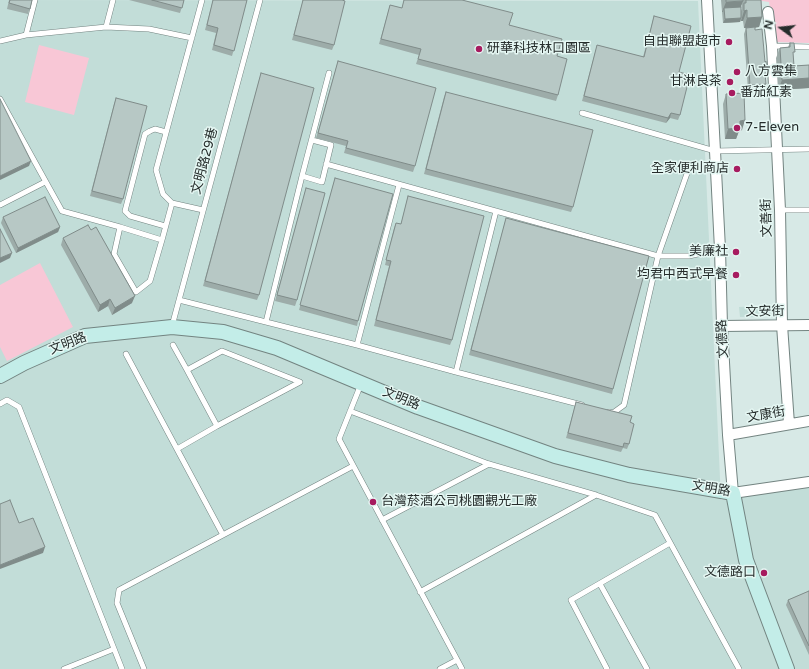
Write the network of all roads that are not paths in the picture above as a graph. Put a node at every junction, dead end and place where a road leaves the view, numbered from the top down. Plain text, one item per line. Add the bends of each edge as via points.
1 (35, 0) edge
2 (113, 0) edge
3 (202, 0) edge
4 (260, 0) edge
5 (707, 0) edge
6 (768, 12) dead end
7 (106, 27) junction
8 (26, 35) junction
9 (192, 38) junction
10 (0, 41) edge
11 (772, 46) junction
12 (809, 47) edge
13 (329, 72) dead end
14 (0, 99) edge
15 (582, 113) dead end
16 (166, 132) junction
17 (312, 140) junction
18 (777, 150) junction
19 (809, 150) edge
20 (715, 151) junction
21 (326, 164) junction
22 (690, 165) dead end
23 (302, 176) junction
24 (45, 182) junction
25 (399, 184) junction
26 (172, 203) junction
27 (0, 205) edge
28 (203, 210) junction
29 (780, 210) junction
30 (809, 210) edge
31 (496, 212) junction
32 (165, 226) junction
33 (120, 227) junction
34 (162, 240) junction
35 (720, 249) junction
36 (658, 256) junction
37 (179, 300) junction
38 (266, 322) junction
39 (809, 324) edge
40 (782, 325) junction
41 (722, 326) junction
42 (172, 327) junction
43 (173, 345) dead end
44 (357, 345) junction
45 (126, 354) dead end
46 (187, 370) junction
47 (456, 372) junction
48 (0, 376) edge
49 (361, 383) junction
50 (0, 404) edge
51 (590, 407) edge
52 (350, 411) junction
53 (605, 411) edge
54 (809, 421) edge
55 (789, 424) junction
56 (217, 426) junction
57 (728, 435) junction
58 (177, 449) junction
59 (489, 464) junction
60 (353, 466) junction
61 (809, 482) edge
62 (733, 493) junction
63 (596, 495) junction
64 (382, 520) junction
65 (223, 535) junction
66 (670, 543) junction
67 (600, 584) junction
68 (420, 592) junction
69 (114, 649) junction
70 (457, 660) junction
71 (64, 669) edge
72 (122, 669) edge
73 (144, 669) edge
74 (440, 669) edge
75 (462, 669) edge
76 (607, 669) edge
77 (647, 669) edge
78 (739, 669) edge
79 (787, 669) edge

1 - 8 lane
2 - 7 lane
3 - 9 lane
4 - 28 lane, 文明路29巷
5 - 20 street, 文德路
6 - 11 street, 文善街
7 - 8 lane
7 - 9 lane via 149,29
8 - 10 lane
9 - 16 lane
11 - 12 lane
11 - 18 street, 文善街
13 - 17 lane
14 - 24 lane
15 - 20 lane
16 - 26 lane via 156,170 163,194
16 - 32 lane via 155,129 145,134 124,211 130,216
17 - 21 lane via 332,145
17 - 23 lane
18 - 19 lane
18 - 20 lane
18 - 29 street, 文善街
20 - 35 street, 文德路
21 - 23 lane via 322,182
21 - 25 lane
22 - 36 lane
23 - 38 lane
24 - 27 lane
24 - 33 lane via 62,211
25 - 31 lane
25 - 44 lane
26 - 28 lane
26 - 32 lane
28 - 37 lane, 文明路29巷
29 - 30 lane
29 - 40 street, 文善街
31 - 36 lane
31 - 47 lane
32 - 34 lane
33 - 34 lane
33 - 34 lane via 114,254 136,292 150,281
35 - 36 lane via 689,256
35 - 41 street, 文德路
36 - 53 lane via 624,405 613,413
37 - 38 lane
37 - 42 lane, 文明路29巷
38 - 44 lane
39 - 40 street, 文安街
40 - 41 street, 文安街
40 - 55 street, 文善街
41 - 57 street, 文德路
42 - 48 street, 文明路 via 86,336
42 - 49 street, 文明路 via 223,332 277,348
43 - 46 lane
44 - 47 lane
45 - 58 lane
46 - 56 lane
46 - 56 lane via 222,351 300,382
47 - 51 lane
49 - 52 lane
49 - 62 street, 文明路 via 418,407 555,456 629,474
50 - 69 lane via 7,400 19,407
52 - 59 lane
52 - 60 lane via 339,439
54 - 55 street, 文康街
55 - 57 street, 文康街
56 - 58 lane
57 - 62 street, 文德路
58 - 65 lane
59 - 63 lane
59 - 64 lane
60 - 64 lane
60 - 65 lane
61 - 62 street, 文明路
62 - 79 street, 文德路 via 746,560
63 - 66 lane via 655,515
63 - 68 lane
64 - 68 lane
65 - 73 lane via 119,590 117,603
66 - 67 lane
66 - 78 lane
67 - 76 lane via 571,600
67 - 77 lane
68 - 70 lane
69 - 71 lane
69 - 72 lane
70 - 74 lane
70 - 75 lane

